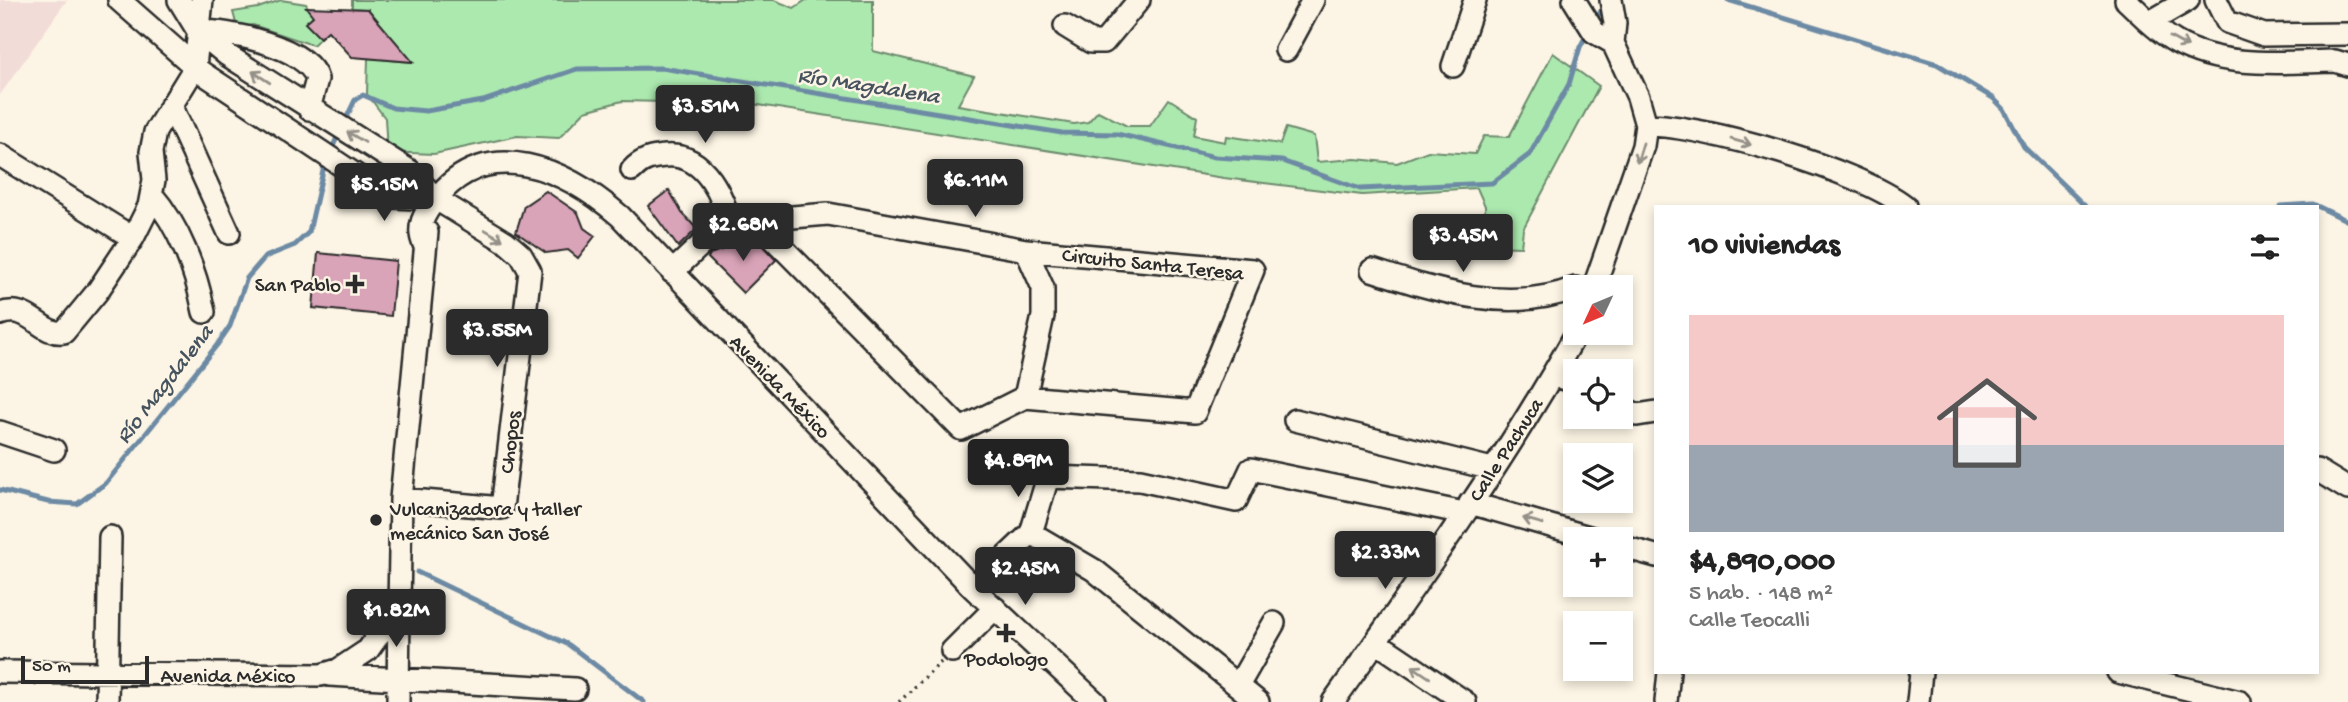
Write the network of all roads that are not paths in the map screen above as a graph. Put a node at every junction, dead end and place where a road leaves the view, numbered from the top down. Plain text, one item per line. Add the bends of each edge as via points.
1 (119, 0) edge
2 (1139, 0) edge
3 (1313, 0) edge
4 (1475, 0) edge
5 (1574, 0) edge
6 (1611, 0) edge
7 (2126, 0) edge
8 (2188, 0) edge
9 (2216, 0) edge
10 (190, 1) edge
11 (2150, 22) junction
12 (1065, 26) dead end
13 (198, 31) junction
14 (1614, 33) junction
15 (2348, 34) edge
16 (175, 50) junction
17 (1286, 50) dead end
18 (2348, 65) edge
19 (1453, 66) dead end
20 (195, 67) junction
21 (172, 105) junction
22 (313, 112) junction
23 (1646, 125) junction
24 (0, 155) edge
25 (632, 170) dead end
26 (374, 187) junction
27 (152, 195) junction
28 (436, 199) junction
29 (1904, 205) edge
30 (758, 223) junction
31 (732, 231) junction
32 (229, 233) dead end
33 (133, 239) junction
34 (422, 239) junction
35 (1026, 250) junction
36 (1372, 270) dead end
37 (673, 272) junction
38 (1590, 275) edge
39 (1563, 293) edge
40 (204, 312) dead end
41 (0, 314) edge
42 (1570, 345) edge
43 (1553, 375) junction
44 (1563, 379) edge
45 (1025, 397) junction
46 (1654, 412) edge
47 (1633, 413) edge
48 (1296, 420) dead end
49 (0, 432) edge
50 (54, 450) dead end
51 (1492, 469) junction
52 (2319, 471) edge
53 (2348, 489) edge
54 (401, 499) junction
55 (1467, 508) junction
56 (1563, 531) edge
57 (1031, 533) junction
58 (110, 537) dead end
59 (1633, 550) edge
60 (1654, 555) edge
61 (973, 588) junction
62 (398, 606) junction
63 (995, 608) junction
64 (1274, 623) dead end
65 (1376, 642) junction
66 (952, 651) road end
67 (0, 672) edge
68 (108, 674) junction
69 (1669, 674) edge
70 (1921, 674) edge
71 (2128, 674) edge
72 (321, 675) junction
73 (398, 679) junction
74 (1238, 684) junction
75 (575, 689) dead end
76 (2202, 689) edge
77 (107, 702) edge
78 (398, 702) edge
79 (1095, 702) edge
80 (1258, 702) edge
81 (1333, 702) edge
82 (1465, 702) edge
83 (1666, 702) edge
84 (1918, 702) edge
85 (2240, 702) edge

1 - 16 street
2 - 12 street via 1104,42 1091,43
3 - 17 street
4 - 19 street
5 - 14 street via 1594,32
6 - 14 street
7 - 11 street
8 - 11 street
9 - 15 street via 2227,22 2264,35
10 - 13 street
10 - 16 street
11 -> 18 street via 2174,41 2236,62 2335,61
13 - 20 street
22 -> 13 street
13 - 22 street via 219,30 265,41 309,66 317,79
14 - 23 street
16 - 20 street
20 - 21 street
20 - 26 street
21 - 27 street via 155,132
21 - 32 street
28 -> 22 street via 394,159
23 -> 29 street via 1675,125 1807,162 1887,192
23 -> 38 street via 1643,146
24 - 33 street
25 - 31 street via 655,156 682,157 695,164 717,190
26 - 28 street via 394,197
26 - 34 street via 399,208
27 - 33 street
27 - 40 street via 170,215
28 - 34 street
28 - 37 street, Avenida México via 447,183 491,164 544,169 562,175 605,204
28 -> 54 street, Chopos via 506,242 530,271 502,508
30 - 31 street, Circuito Santa Teresa
30 - 35 street, Circuito Santa Teresa via 828,214
30 - 45 street via 961,429
31 - 37 street, Circuito Santa Teresa via 703,243
33 - 41 street via 64,332 51,330 23,313
34 - 54 street
35 - 45 street, Circuito Santa Teresa via 1043,288 1043,316
35 - 45 street, Circuito Santa Teresa via 1253,270 1195,412
36 - 39 street via 1457,295 1514,301
37 - 61 street, Avenida México
42 - 43 street, Calle Pachuca
43 - 44 street
43 - 51 street, Calle Pachuca
46 - 47 street
48 - 51 street
49 - 50 street
51 - 55 street, Calle Pachuca
52 - 53 street
54 - 62 street
56 -> 55 street
55 - 57 street via 1251,469 1236,501 1140,480 1048,477
55 - 65 street, Calle Pachuca
57 - 61 street
57 - 74 street via 1094,570
58 - 68 street
59 - 60 street
61 - 63 street, Avenida México
62 - 72 street, Avenida México via 368,650 338,670
62 - 73 street
63 - 66 street
63 - 79 street, Avenida México
64 - 74 street
65 - 81 street, Calle Pachuca
82 -> 65 street
67 - 68 street, Avenida México
68 - 72 street, Avenida México
68 - 77 street
69 - 83 street
70 - 84 street
71 - 76 street
72 - 73 street
73 - 75 street
73 - 78 street
74 - 80 street
76 - 85 street

